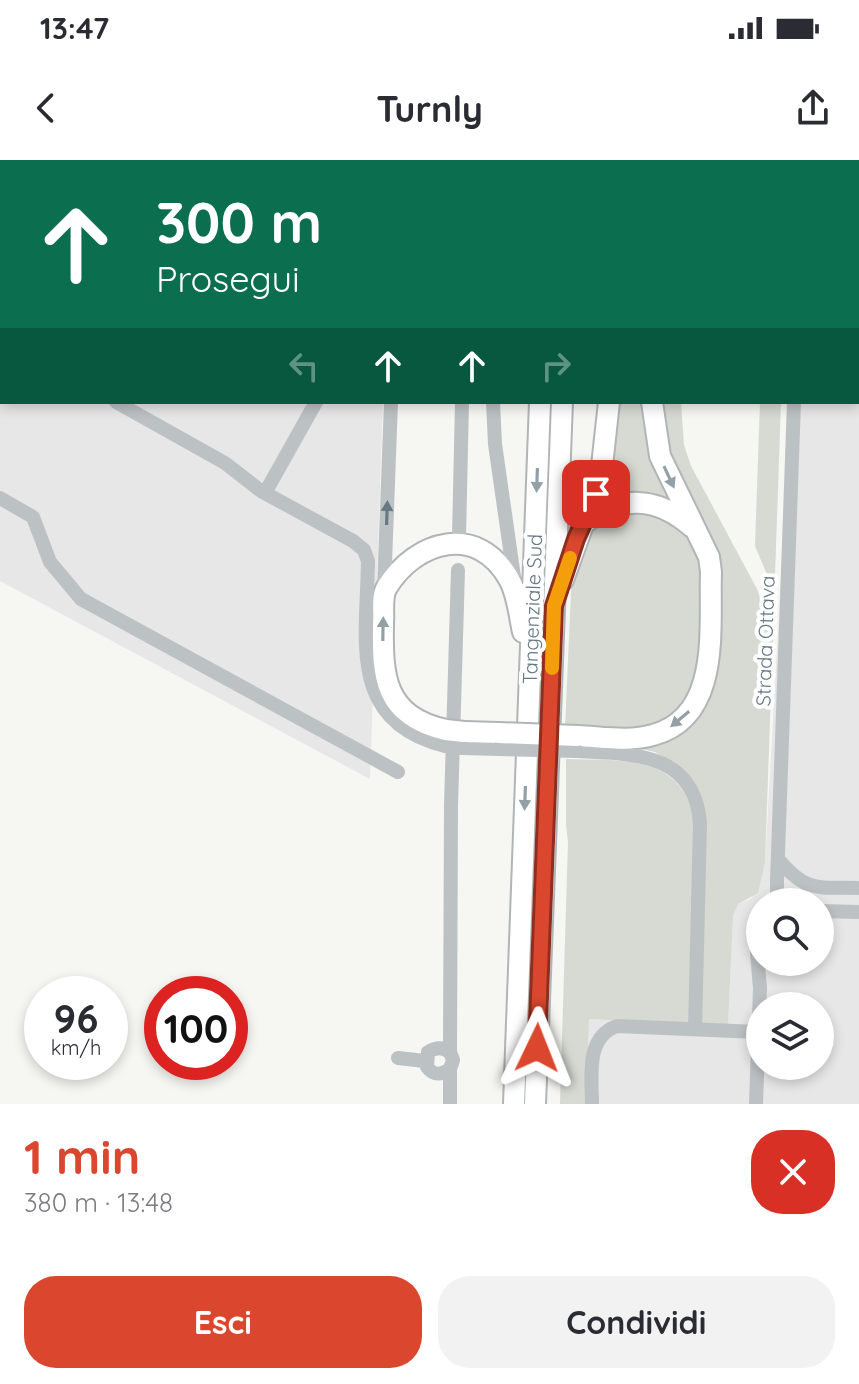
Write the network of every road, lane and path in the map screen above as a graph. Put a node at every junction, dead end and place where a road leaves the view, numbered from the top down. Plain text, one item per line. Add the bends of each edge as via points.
1 (120, 404) edge
2 (315, 404) edge
3 (391, 404) edge
4 (462, 404) edge
5 (493, 404) edge
6 (540, 404) edge
7 (562, 404) edge
8 (609, 404) edge
9 (652, 404) edge
10 (794, 404) edge
11 (265, 493) junction
12 (0, 498) edge
13 (584, 523) junction
14 (695, 530) junction
15 (459, 537) dead end
16 (458, 570) dead end
17 (384, 591) junction
18 (516, 596) junction
19 (554, 606) junction
20 (529, 664) junction
21 (455, 739) junction
22 (578, 744) junction
23 (398, 772) dead end
24 (778, 859) junction
25 (777, 881) junction
26 (773, 888) edge
27 (777, 888) edge
28 (859, 888) edge
29 (834, 911) edge
30 (859, 912) edge
31 (759, 976) edge
32 (764, 976) edge
33 (760, 988) junction
34 (760, 992) edge
35 (695, 1029) junction
36 (746, 1031) edge
37 (450, 1052) junction
38 (398, 1058) dead end
39 (425, 1061) junction
40 (450, 1069) junction
41 (757, 1080) edge
42 (450, 1104) edge
43 (514, 1104) edge
44 (535, 1104) edge
45 (592, 1104) edge
46 (756, 1104) edge

1 - 11 street via 225,463
2 - 11 street
17 -> 3 street
4 - 15 street
5 - 18 street
6 -> 20 highway, Tangenziale Sud
7 - 19 highway, Tangenziale Sud
8 - 13 highway via 601,475
9 -> 14 highway via 660,456
10 - 24 street, Strada Ottava
11 - 21 street via 364,550 367,671 375,692 399,727 420,739
12 - 23 street via 33,517 50,562 81,599
13 - 14 highway via 601,511 638,502 663,507
13 - 19 highway
14 -> 22 highway via 711,572 706,675 699,700 676,725 654,735
16 - 37 street
17 - 18 highway via 412,557 457,544 490,556
21 -> 17 highway via 415,719 389,688 382,663
18 - 20 highway
19 - 44 highway, Tangenziale Sud
20 -> 43 highway, Tangenziale Sud
21 - 22 highway, bridge
22 - 35 street via 650,757 677,772 696,800 700,824
24 - 25 street, Strada Ottava
24 - 28 street via 803,884
25 - 26 street, Strada Ottava
25 - 27 street, Strada Ottava
29 - 30 street
31 - 33 street
32 - 33 street
33 - 34 street
35 - 36 street
35 - 45 street via 607,1029 593,1050
37 - 39 street via 435,1048
37 - 40 street
38 - 39 street
39 - 40 street via 436,1074
40 - 42 street
41 - 46 street

